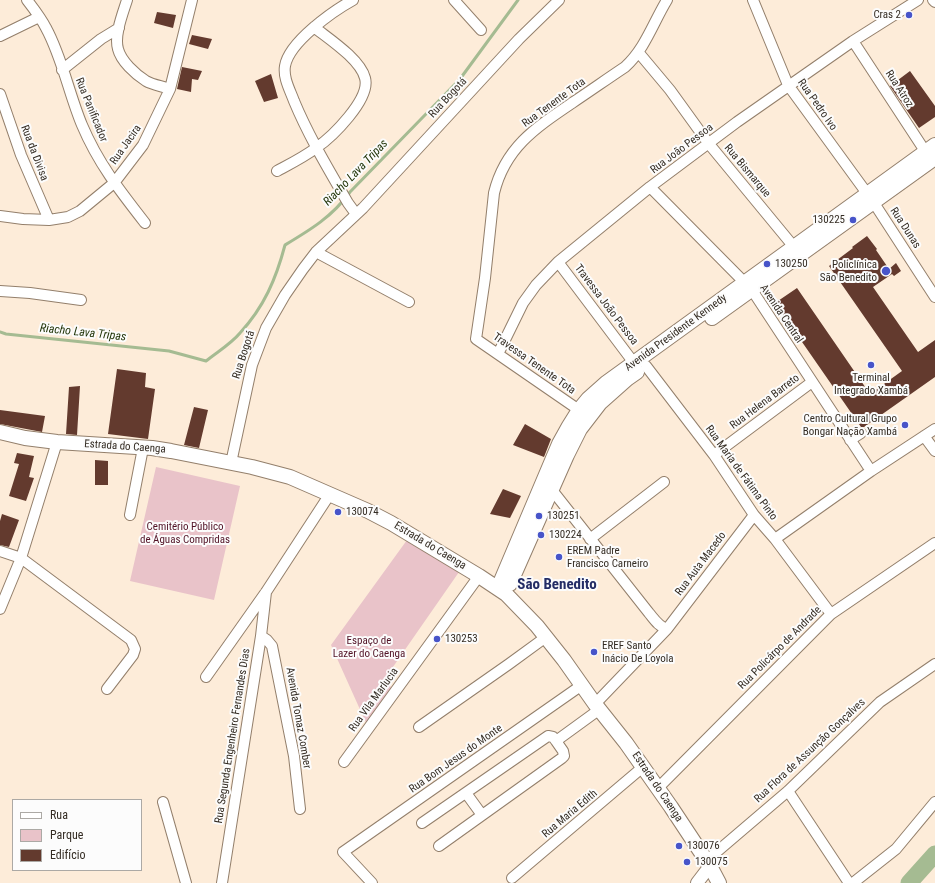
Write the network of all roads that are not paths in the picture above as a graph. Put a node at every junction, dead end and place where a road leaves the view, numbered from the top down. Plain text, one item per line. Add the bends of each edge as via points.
1 (27, 0) edge
2 (127, 0) edge
3 (192, 0) edge
4 (353, 0) edge
5 (454, 0) edge
6 (559, 0) edge
7 (667, 0) edge
8 (753, 0) edge
9 (918, 0) edge
10 (39, 17) junction
11 (314, 27) junction
12 (119, 28) junction
13 (481, 30) dead end
14 (0, 36) edge
15 (853, 41) junction
16 (639, 53) junction
17 (62, 70) junction
18 (788, 85) junction
19 (170, 89) junction
20 (0, 94) edge
21 (709, 144) junction
22 (317, 148) junction
23 (933, 155) edge
24 (277, 171) dead end
25 (114, 183) junction
26 (650, 187) junction
27 (870, 198) junction
28 (356, 214) junction
29 (0, 216) edge
30 (49, 220) junction
31 (145, 223) dead end
32 (794, 247) junction
33 (316, 252) junction
34 (558, 262) junction
35 (748, 287) junction
36 (0, 291) edge
37 (935, 297) edge
38 (81, 300) dead end
39 (409, 302) dead end
40 (476, 338) joint
41 (498, 354) junction
42 (640, 364) junction
43 (812, 382) junction
44 (579, 410) junction
45 (935, 429) edge
46 (0, 432) edge
47 (861, 433) dead end
48 (924, 436) junction
49 (850, 440) junction
50 (57, 442) junction
51 (143, 448) junction
52 (935, 451) edge
53 (714, 455) junction
54 (231, 463) junction
55 (871, 471) junction
56 (664, 482) dead end
57 (552, 490) junction
58 (330, 494) junction
59 (130, 515) dead end
60 (754, 515) junction
61 (590, 539) junction
62 (774, 539) junction
63 (935, 543) edge
64 (0, 550) edge
65 (21, 558) junction
66 (479, 576) junction
67 (502, 591) junction
68 (266, 592) junction
69 (0, 609) edge
70 (831, 614) junction
71 (667, 629) junction
72 (261, 636) junction
73 (546, 637) junction
74 (935, 664) edge
75 (206, 677) dead end
76 (582, 685) junction
77 (108, 689) dead end
78 (598, 706) junction
79 (419, 727) dead end
80 (556, 741) junction
81 (344, 762) dead end
82 (643, 767) junction
83 (658, 788) junction
84 (788, 791) junction
85 (466, 793) junction
86 (164, 802) dead end
87 (935, 802) edge
88 (300, 809) dead end
89 (482, 815) junction
90 (422, 823) dead end
91 (440, 846) dead end
92 (708, 864) junction
93 (512, 878) dead end
94 (849, 882) edge
95 (186, 883) edge
96 (222, 883) edge
97 (372, 883) edge
98 (697, 883) edge
99 (719, 883) edge

1 - 10 street, Rua Panificador
2 - 12 street
3 - 19 street, Rua Jacira
4 - 11 street
5 - 13 street
6 - 28 street, Rua Bogotá via 519,39
7 - 16 street, Rua Tenente Tota
8 - 18 street, Rua Pedro Ivo
9 - 15 street, Rua João Pessoa
10 - 14 street
10 - 17 street, Rua Panificador via 54,45
11 - 22 street via 287,59 284,72 304,125
11 - 22 street via 346,52 365,79 365,88 360,100 345,122
12 - 17 street
12 - 19 street via 118,48 124,61 147,81
15 - 18 street, Rua João Pessoa
15 - 23 street, Rua Atroz
16 - 21 street, Rua Bismarque via 670,90
16 - 40 street, Rua Tenente Tota via 625,67 534,130 517,146 505,163 497,179 494,193 486,278
17 - 25 street, Rua Panificador via 92,148
18 - 21 street, Rua João Pessoa
18 - 27 street, Rua Pedro Ivo
19 - 25 street, Rua Jacira via 143,145
20 - 30 street, Rua da Divisa via 21,155
21 - 26 street, Rua João Pessoa
21 - 32 street, Rua Bismarque
22 - 24 street
22 - 28 street
23 - 27 main road, Avenida Presidente Kennedy
25 - 30 street, Rua Jacira via 80,211 68,217
25 - 31 street, Rua Panificador
26 - 34 street, Rua João Pessoa
26 - 35 street, Avenida Central
27 - 32 main road, Avenida Presidente Kennedy
27 - 35 main road, Avenida Presidente Kennedy
27 - 37 street, Rua Dunas
28 - 33 street, Rua Bogotá
29 - 30 street, Rua Jacira
32 - 35 main road, Avenida Presidente Kennedy
33 - 39 street
33 - 54 street, Rua Bogotá via 285,295 266,328 252,365
34 - 41 street, Rua João Pessoa via 523,303
34 - 42 street, Travessa João Pessoa
35 - 42 main road, Avenida Presidente Kennedy
35 - 43 street, Avenida Central
36 - 38 street
40 - 41 street, Travessa Tenente Tota
41 - 44 street, Travessa Tenente Tota
42 - 44 main road, Avenida Presidente Kennedy via 606,383 588,398
42 - 53 street, Rua Maria de Fátima Pinto
42 - 57 main road, Avenida Presidente Kennedy via 600,403 580,429
43 - 49 street, Avenida Central
43 - 53 street, Rua Helena Barreto
44 - 67 main road, Avenida Presidente Kennedy via 559,444
45 - 48 street
46 - 50 main road, Estrada do Caenga
47 - 49 street
48 - 52 street
48 - 55 street
49 - 55 street, Avenida Central
50 - 51 main road, Estrada do Caenga
50 - 65 street
51 - 54 main road, Estrada do Caenga
51 - 59 street
53 - 60 street, Rua Maria de Fátima Pinto
54 - 58 main road, Estrada do Caenga via 290,477
55 - 62 street
56 - 61 street
57 - 61 street
57 - 67 main road, Avenida Presidente Kennedy via 514,573
58 - 66 main road, Estrada do Caenga via 391,523
58 - 68 street, Rua Segunda Engenheiro Fernandes Dias
60 - 62 street, Rua Maria de Fátima Pinto
60 - 71 street, Rua Auta Macedo
61 - 71 street via 658,624
62 - 70 street, Rua Maria de Fátima Pinto
63 - 70 street, Rua Policárpo de Andrade
64 - 65 street
65 - 69 street
65 - 77 street via 131,640 135,649 133,654
66 - 67 main road, Estrada do Caenga
66 - 81 street, Rua Vila Marlucia
67 - 73 main road, Estrada do Caenga
68 - 72 street, Rua Segunda Engenheiro Fernandes Dias
68 - 75 street, Rua Segunda Engenheiro Fernandes Dias
70 - 83 street, Rua Policárpo de Andrade
71 - 78 street, Rua Auta Macedo
72 - 88 street, Avenida Tomaz Comber via 272,646 294,756
72 - 96 street, Rua Segunda Engenheiro Fernandes Dias
73 - 76 main road, Estrada do Caenga
73 - 79 street
74 - 84 street, Rua Flora de Assunção Gonçalves via 880,702
76 - 78 main road, Estrada do Caenga
76 - 97 street, Rua Bom Jesus do Monte via 343,852
78 - 80 street, Rua Auta Macedo
78 - 82 main road, Estrada do Caenga
80 - 85 street via 548,736
80 - 89 street via 564,753 562,758
82 - 83 main road, Estrada do Caenga
82 - 93 street, Rua Maria Edith
83 - 92 main road, Estrada do Caenga
84 - 92 street, Rua Flora de Assunção Gonçalves
84 - 94 street
85 - 89 street
85 - 90 street
86 - 95 street
87 - 94 street via 896,849
89 - 91 street
92 - 98 street
92 - 99 main road, Estrada do Caenga

